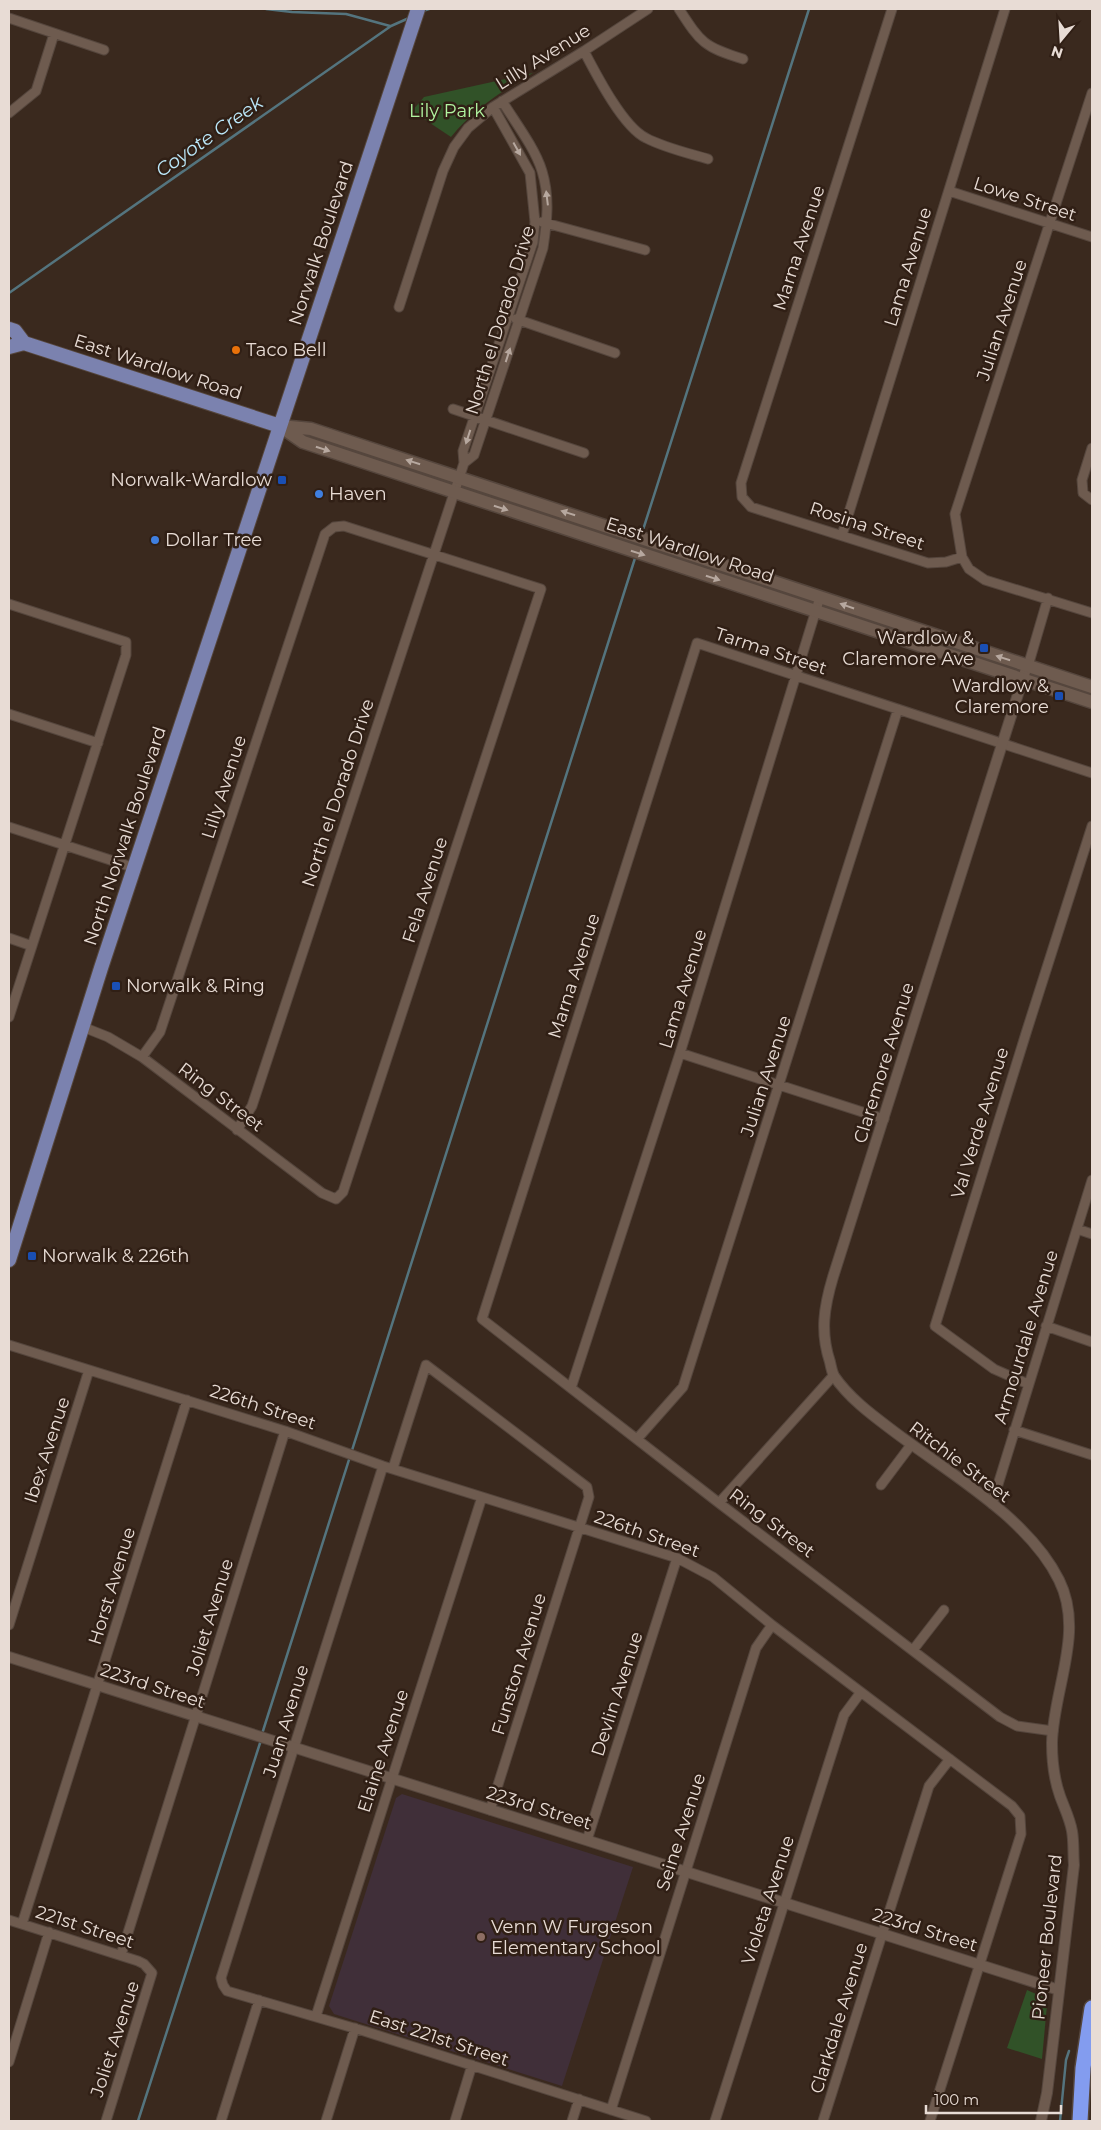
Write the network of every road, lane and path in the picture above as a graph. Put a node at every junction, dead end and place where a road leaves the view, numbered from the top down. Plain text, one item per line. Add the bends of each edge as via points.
1 (418, 9) edge
2 (648, 9) edge
3 (679, 9) edge
4 (892, 9) edge
5 (1005, 9) edge
6 (9, 18) edge
7 (54, 34) junction
8 (104, 50) dead end
9 (584, 51) junction
10 (744, 59) dead end
11 (1092, 93) edge
12 (502, 102) junction
13 (493, 107) junction
14 (9, 113) edge
15 (537, 159) junction
16 (708, 159) dead end
17 (526, 166) junction
18 (949, 191) junction
19 (535, 222) junction
20 (547, 223) junction
21 (1051, 223) junction
22 (1092, 237) edge
23 (645, 250) dead end
24 (399, 307) dead end
25 (508, 316) junction
26 (520, 320) junction
27 (9, 329) edge
28 (24, 343) junction
29 (9, 347) edge
30 (615, 352) dead end
31 (490, 372) junction
32 (501, 376) junction
33 (453, 409) dead end
34 (475, 416) junction
35 (486, 420) junction
36 (280, 426) junction
37 (1092, 448) edge
38 (584, 453) dead end
39 (464, 463) junction
40 (459, 478) junction
41 (454, 492) junction
42 (742, 497) joint
43 (1092, 500) edge
44 (842, 535) junction
45 (434, 554) junction
46 (962, 557) junction
47 (820, 597) junction
48 (1048, 598) junction
49 (9, 604) edge
50 (815, 612) junction
51 (1092, 613) edge
52 (697, 643) joint
53 (1028, 666) junction
54 (797, 676) junction
55 (1023, 680) junction
56 (1092, 687) edge
57 (1092, 702) edge
58 (898, 709) junction
59 (9, 714) edge
60 (98, 743) junction
61 (1002, 744) junction
62 (1092, 773) edge
63 (1092, 826) edge
64 (9, 828) edge
65 (64, 845) junction
66 (135, 868) junction
67 (9, 938) edge
68 (32, 946) junction
69 (9, 1017) edge
70 (82, 1028) junction
71 (680, 1053) junction
72 (142, 1057) junction
73 (780, 1086) junction
74 (884, 1119) junction
75 (237, 1130) junction
76 (1092, 1180) edge
77 (336, 1199) joint
78 (1077, 1229) junction
79 (1092, 1234) edge
80 (9, 1260) edge
81 (482, 1319) joint
82 (1046, 1326) junction
83 (1092, 1342) edge
84 (9, 1345) edge
85 (89, 1370) junction
86 (834, 1376) junction
87 (1028, 1384) junction
88 (571, 1388) junction
89 (187, 1400) junction
90 (1014, 1430) junction
91 (285, 1431) junction
92 (637, 1439) junction
93 (911, 1445) junction
94 (1092, 1455) edge
95 (383, 1466) junction
96 (393, 1468) junction
97 (881, 1485) dead end
98 (482, 1497) junction
99 (719, 1503) junction
100 (992, 1504) junction
101 (579, 1528) junction
102 (677, 1558) junction
103 (1059, 1580) joint
104 (944, 1610) dead end
105 (772, 1624) junction
106 (9, 1625) edge
107 (913, 1650) junction
108 (9, 1657) edge
109 (98, 1685) junction
110 (861, 1692) junction
111 (196, 1717) junction
112 (1053, 1731) junction
113 (295, 1748) junction
114 (950, 1760) junction
115 (391, 1779) junction
116 (490, 1810) junction
117 (587, 1840) junction
118 (686, 1872) junction
119 (784, 1903) junction
120 (9, 1920) edge
121 (22, 1924) junction
122 (49, 1932) junction
123 (882, 1934) junction
124 (121, 1955) junction
125 (980, 1965) junction
126 (149, 1968) joint
127 (223, 1985) joint
128 (1059, 1990) junction
129 (259, 2000) junction
130 (1092, 2008) edge
131 (316, 2016) junction
132 (355, 2028) junction
133 (9, 2062) edge
134 (472, 2065) junction
135 (578, 2099) junction
136 (611, 2110) junction
137 (106, 2121) edge
138 (221, 2121) edge
139 (326, 2121) edge
140 (455, 2121) edge
141 (572, 2121) edge
142 (646, 2121) edge
143 (714, 2121) edge
144 (823, 2121) edge
145 (930, 2121) edge
146 (1041, 2121) edge
147 (1080, 2121) edge

1 - 36 main road, Norwalk Boulevard
2 - 9 street, Lilly Avenue
3 - 10 street via 698,38 718,52
4 - 42 street, Marna Avenue via 741,483
5 - 18 street, Lama Avenue
6 - 7 street
7 - 8 street
7 - 14 street via 36,91
9 - 12 street, Lilly Avenue
9 - 16 street via 631,127 646,138
11 - 21 street, Julian Avenue
12 - 13 street, Lilly Avenue
12 - 15 street, North el Dorado Drive
13 -> 17 street, North el Dorado Drive
13 - 24 street, Lilly Avenue via 468,128 446,163
15 - 17 street
20 -> 15 street, North el Dorado Drive via 543,172
17 - 19 street, North el Dorado Drive via 534,195
18 - 21 street, Lowe Street
18 - 44 street, Lama Avenue
19 - 20 street
19 - 25 street, North el Dorado Drive via 533,242
20 - 23 street
20 - 26 street, North el Dorado Drive via 543,248
21 - 22 street, Lowe Street
21 - 46 street, Julian Avenue via 955,514
25 - 26 street
25 - 31 street, North el Dorado Drive
26 - 30 street
32 -> 26 street, North el Dorado Drive
27 - 28 main road, East Wardlow Road
28 - 29 main road
28 - 36 main road, East Wardlow Road
31 - 32 street
31 - 34 street, North el Dorado Drive
32 - 35 street, North el Dorado Drive
33 - 34 street
34 - 35 street
34 -> 39 street, North el Dorado Drive via 463,451
35 - 38 street
35 - 39 street, North el Dorado Drive via 474,455
40 -> 36 main road, East Wardlow Road via 311,429
36 -> 41 main road, East Wardlow Road via 303,442
36 - 66 main road, North Norwalk Boulevard
37 - 43 street via 1082,480 1083,493
39 - 40 street, North el Dorado Drive
40 - 41 street, North el Dorado Drive
47 -> 40 main road, East Wardlow Road
41 - 45 street, North el Dorado Drive
41 -> 50 main road, East Wardlow Road
42 - 44 street, Rosina Street via 751,507
44 - 46 street, Rosina Street via 928,563
45 - 72 street, Lilly Avenue via 344,526 334,527 325,534 160,1032
45 - 75 street, North el Dorado Drive via 252,1106
45 - 77 street, Fela Avenue via 541,589 343,1192
46 - 48 street via 969,569 985,580
47 - 50 street, Lama Avenue
53 -> 47 main road, East Wardlow Road
48 - 51 street
48 - 53 street, Claremore Avenue
49 - 60 street via 126,642 126,655
50 - 54 street, Lama Avenue
50 - 55 main road, East Wardlow Road
52 - 54 street, Tarma Street
52 - 81 street, Marna Avenue
53 - 55 street, Claremore Avenue
53 - 56 main road, East Wardlow Road
54 - 58 street, Tarma Street
54 - 71 street, Lama Avenue
55 - 57 main road, East Wardlow Road
55 - 61 street, Claremore Avenue
58 - 61 street, Tarma Street
58 - 73 street, Julian Avenue
59 - 60 street
60 - 65 street
61 - 62 street, Tarma Street
61 - 74 street, Claremore Avenue
63 - 87 street, Val Verde Avenue via 936,1326 994,1369
64 - 65 street
65 - 66 street
65 - 68 street
66 - 70 main road, North Norwalk Boulevard
67 - 68 street
68 - 69 street
70 - 72 street, Ring Street via 108,1037
70 - 80 main road, North Norwalk Boulevard
71 - 73 street
71 - 88 street, Lama Avenue
72 - 75 street, Ring Street
73 - 74 street
73 - 92 street, Julian Avenue via 683,1388
74 - 86 street, Claremore Avenue via 826,1302 823,1321 826,1350
75 - 77 street, Ring Street via 322,1193
76 - 78 street, Armourdale Avenue
78 - 79 street
78 - 82 street, Armourdale Avenue
81 - 88 street, Ring Street
82 - 83 street
82 - 87 street, Armourdale Avenue
84 - 85 street, 226th Street
85 - 89 street, 226th Street
85 - 106 street, Ibex Avenue
86 - 93 street, Ritchie Street via 861,1406
86 - 99 street
87 - 90 street, Armourdale Avenue
88 - 92 street, Ring Street
89 - 91 street, 226th Street
89 - 109 street, Horst Avenue
90 - 94 street
90 - 100 street, Armourdale Avenue
91 - 95 street, 226th Street
91 - 111 street, Joliet Avenue
92 - 99 street, Ring Street
93 - 97 street
93 - 100 street, Ritchie Street
95 - 96 street, 226th Street
95 - 113 street, Juan Avenue
96 - 98 street, 226th Street
96 - 101 street, Funston Avenue via 426,1365 587,1487 589,1497
98 - 101 street, 226th Street
98 - 115 street, Elaine Avenue
99 - 107 street, Ring Street
100 - 103 street, Ritchie Street via 1037,1545
101 - 102 street, 226th Street
101 - 116 street, Funston Avenue
102 - 105 street, 226th Street via 713,1577
102 - 117 street, Devlin Avenue
103 - 112 street, Pioneer Boulevard via 1068,1614 1068,1638
104 - 107 street
105 - 110 street, 226th Street
105 - 118 street, Seine Avenue via 756,1648
107 - 112 street, Ring Street via 1000,1717 1017,1726
108 - 109 street, 223rd Street
109 - 111 street, 223rd Street
109 - 121 street, Horst Avenue
110 - 114 street, 226th Street
110 - 119 street, Violeta Avenue via 844,1715
111 - 113 street, 223rd Street
111 - 124 street, Joliet Avenue
112 - 128 street, Pioneer Boulevard via 1054,1770 1072,1830 1074,1865
113 - 115 street, 223rd Street
113 - 127 street, Juan Avenue via 222,1978
114 - 123 street, Clarkdale Avenue via 929,1786
114 - 125 street, 226th Street via 1012,1806 1022,1825 1022,1834
115 - 116 street, 223rd Street
115 - 131 street, Elaine Avenue
116 - 117 street, 223rd Street
117 - 118 street, 223rd Street
118 - 119 street, 223rd Street
118 - 136 street, Seine Avenue
119 - 123 street, 223rd Street
119 - 143 street, Violeta Avenue
120 - 121 street, 221st Street
121 - 122 street, 221st Street
122 - 124 street, 221st Street
122 - 133 street
123 - 125 street, 223rd Street
123 - 144 street, Clarkdale Avenue
124 - 126 street, 221st Street
125 - 128 street, 223rd Street
125 - 145 street, 226th Street
126 - 137 street, Joliet Avenue via 152,1980
127 - 129 street, East 221st Street via 227,1991
128 - 146 street, Pioneer Boulevard
129 - 131 street, East 221st Street
129 - 138 street
130 - 147 highway via 1083,2068
131 - 132 street, East 221st Street
132 - 134 street, East 221st Street
132 - 139 street
134 - 135 street, East 221st Street
134 - 140 street
135 - 136 street, East 221st Street
135 - 141 street
136 - 142 street, East 221st Street

